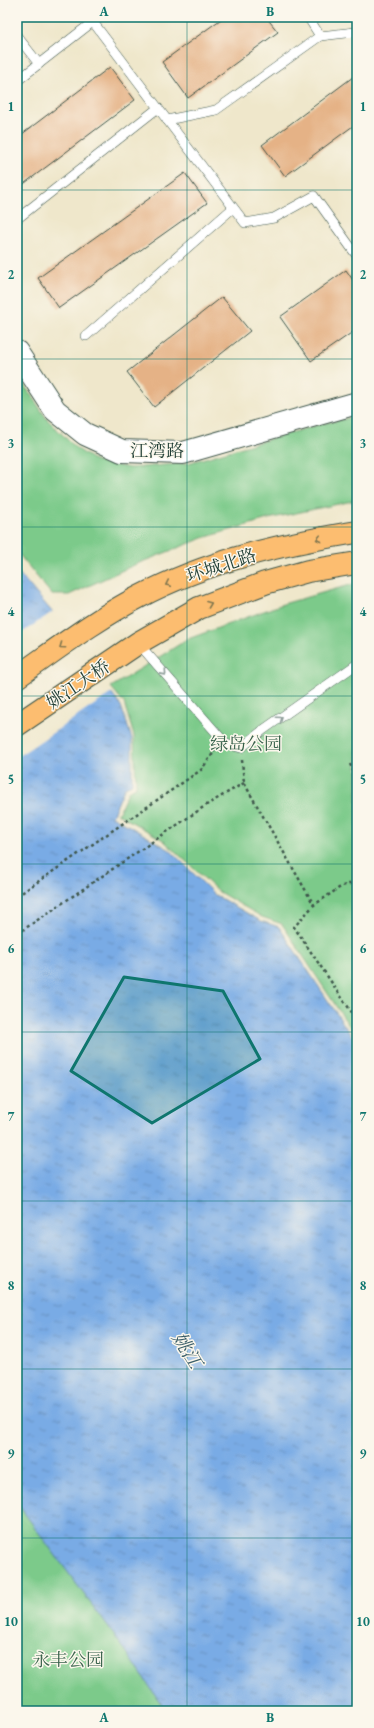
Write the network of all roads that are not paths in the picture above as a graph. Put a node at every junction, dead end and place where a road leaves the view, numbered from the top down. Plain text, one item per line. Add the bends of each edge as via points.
1 (308, 17) edge
2 (96, 19) edge
3 (357, 33) edge
4 (17, 36) edge
5 (320, 36) junction
6 (39, 64) junction
7 (17, 81) edge
8 (158, 108) junction
9 (167, 120) junction
10 (233, 208) junction
11 (17, 219) edge
12 (357, 256) edge
13 (86, 336) dead end
14 (17, 352) edge
15 (357, 403) edge
16 (357, 532) edge
17 (357, 563) edge
18 (138, 644) junction
19 (357, 664) edge
20 (17, 677) edge
21 (17, 725) edge

1 - 5 lane
2 - 6 lane
2 - 8 lane
3 - 5 lane
4 - 6 lane
5 - 9 lane via 216,110
6 - 7 lane
8 - 9 lane
8 - 11 lane
9 - 10 lane
10 - 12 lane via 245,223 274,218 314,196
10 - 13 lane
14 - 15 street, 江湾路 via 55,410 85,434 122,451 183,453
16 -> 20 main road, 环城北路 via 280,547 189,574 139,597 94,624
18 -> 17 main road, 环城北路 via 199,608 308,571
18 -> 19 lane via 226,744 241,748
18 - 21 main road, 姚江大桥

